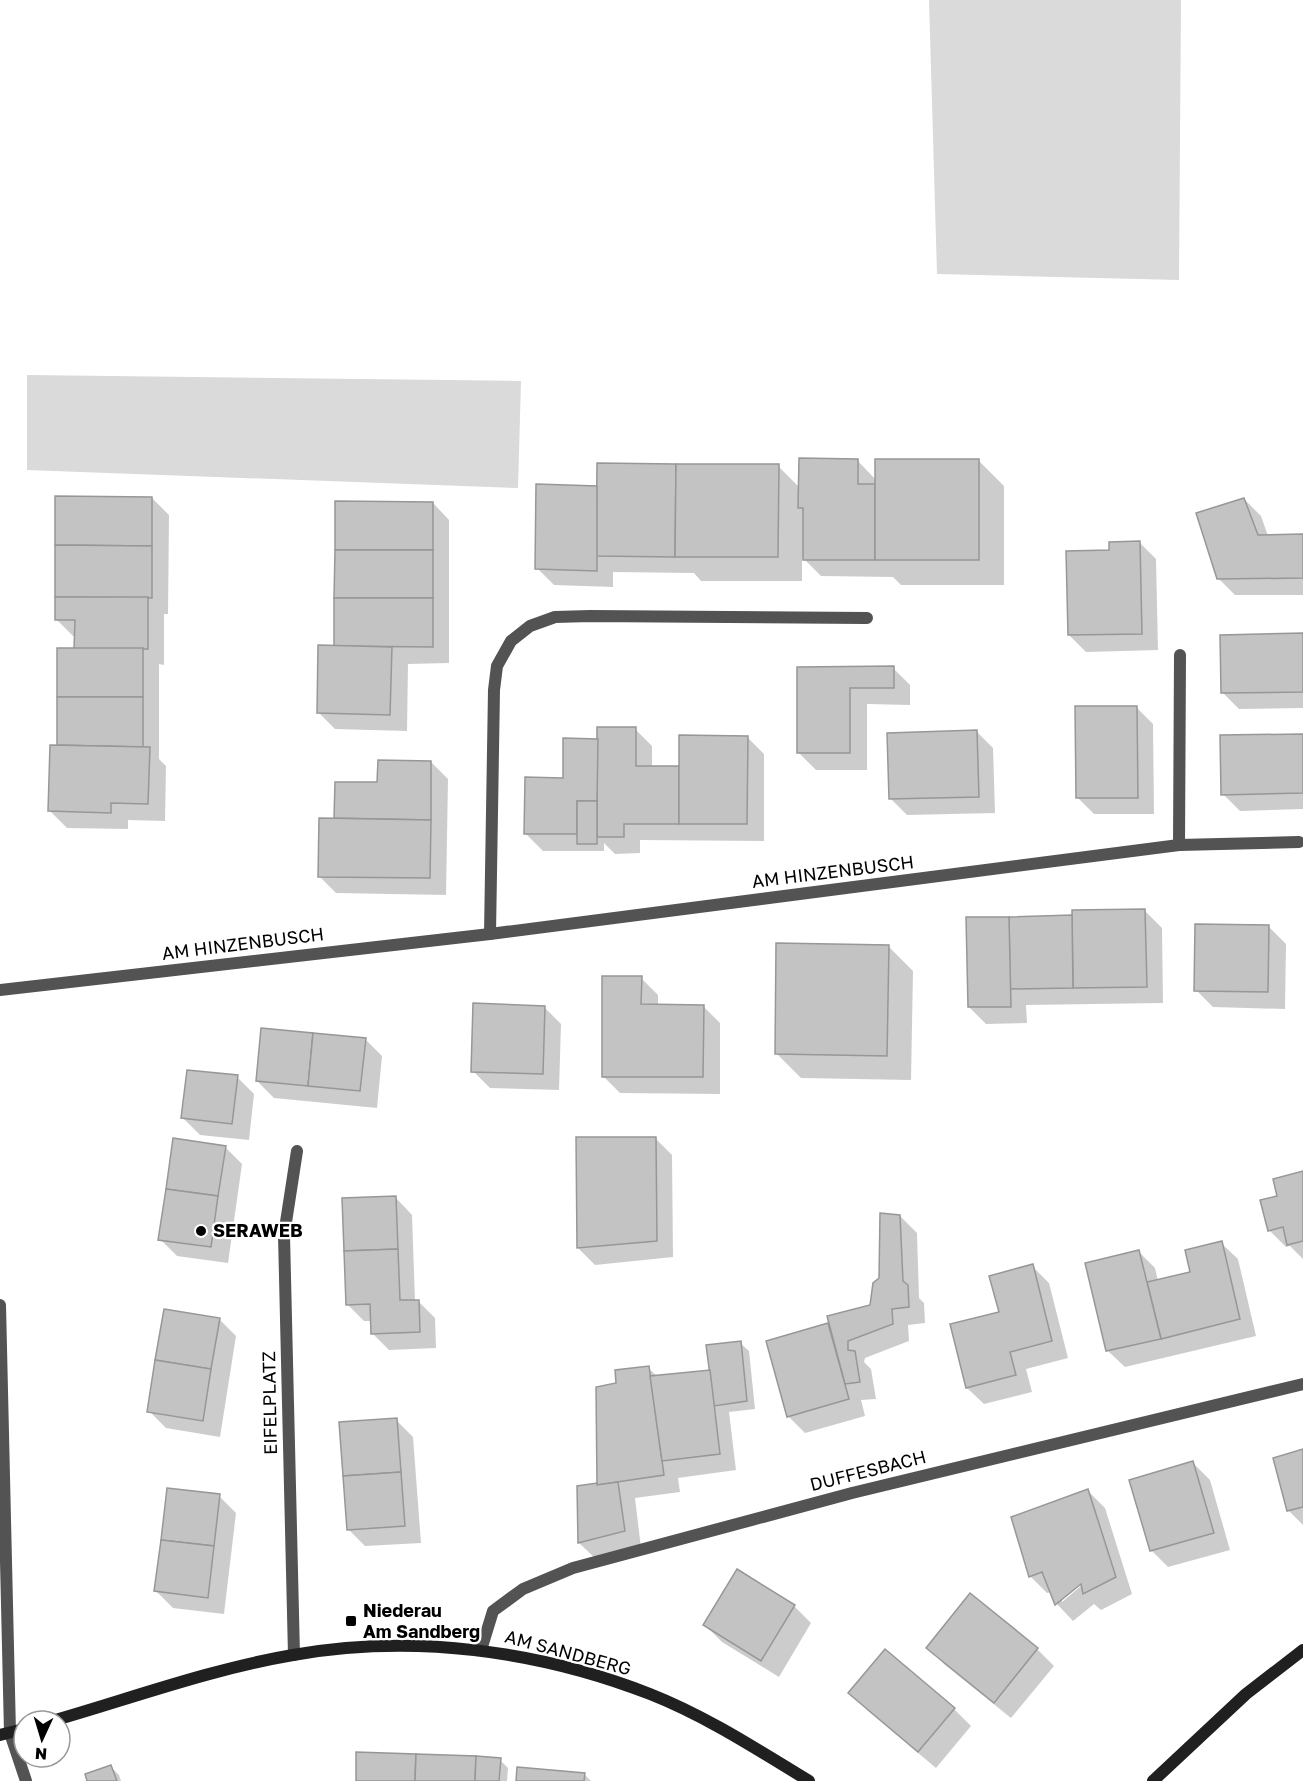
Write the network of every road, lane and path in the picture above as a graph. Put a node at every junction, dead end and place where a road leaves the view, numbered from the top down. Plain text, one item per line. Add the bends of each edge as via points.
1 (867, 618) dead end
2 (1180, 655) dead end
3 (1299, 842) dead end
4 (1179, 845) junction
5 (490, 934) junction
6 (0, 990) edge
7 (297, 1151) dead end
8 (0, 1305) edge
9 (1303, 1384) edge
10 (481, 1650) junction
11 (1303, 1650) edge
12 (294, 1655) junction
13 (72, 1715) edge
14 (5, 1734) edge
15 (26, 1781) edge
16 (809, 1781) edge
17 (1153, 1781) edge

1 - 5 street via 555,617 530,626 511,641 497,666 494,690
2 - 4 street
3 - 4 street, AM HINZENBUSCH
4 - 5 street, AM HINZENBUSCH
5 - 6 street, AM HINZENBUSCH
7 - 12 street, EIFELPLATZ via 284,1235
8 - 14 street
9 - 10 street, DUFFESBACH via 852,1493 573,1568 523,1589 493,1611
10 - 12 main road, AM SANDBERG via 388,1646
10 - 16 main road, AM SANDBERG via 535,1659 650,1694 712,1723
11 - 17 main road via 1246,1694
12 - 13 main road, AM SANDBERG via 234,1668
14 - 15 street

